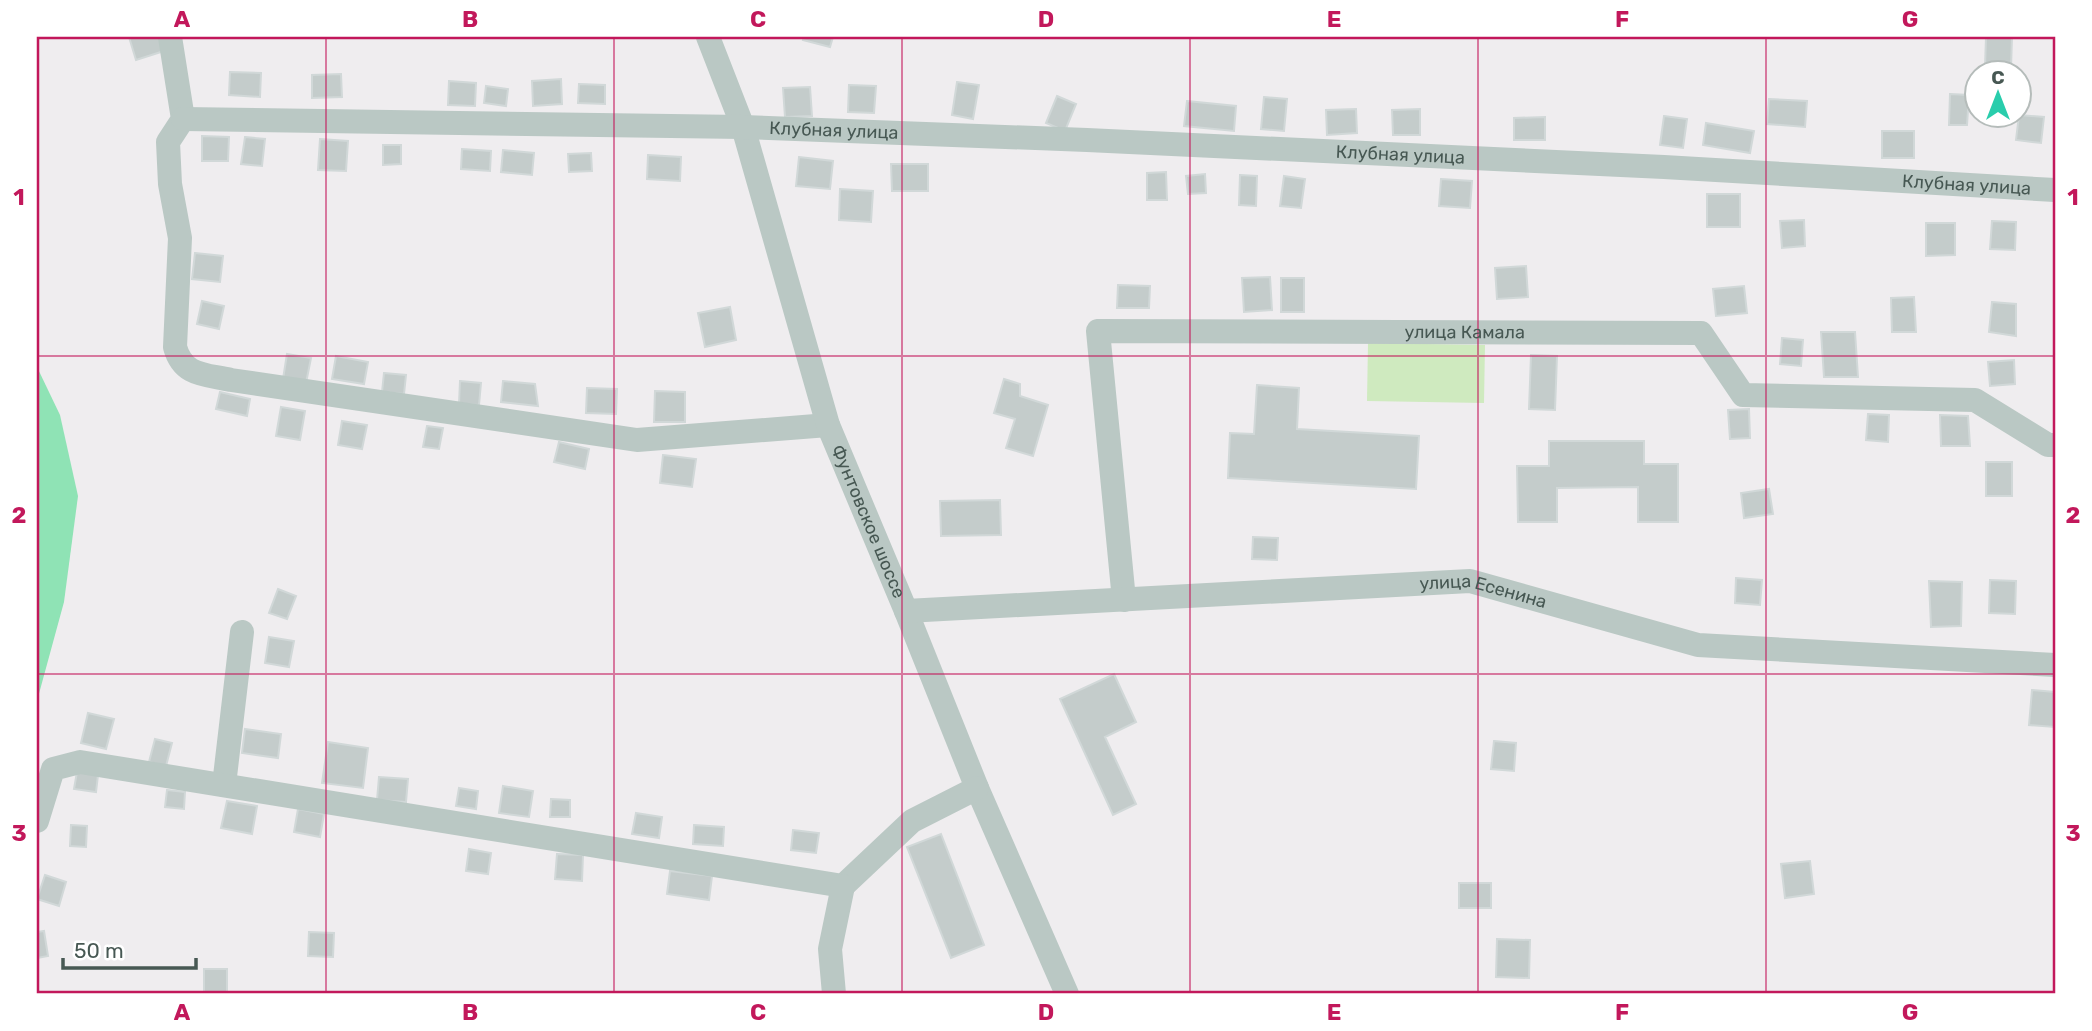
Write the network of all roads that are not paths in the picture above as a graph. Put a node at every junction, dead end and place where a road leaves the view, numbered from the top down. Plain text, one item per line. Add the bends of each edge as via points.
1 (170, 37) edge
2 (708, 37) edge
3 (183, 119) junction
4 (743, 127) junction
5 (2055, 190) edge
6 (828, 425) junction
7 (2055, 445) edge
8 (1124, 600) junction
9 (906, 611) junction
10 (242, 632) dead end
11 (2055, 665) edge
12 (223, 785) junction
13 (976, 788) junction
14 (37, 821) edge
15 (843, 886) junction
16 (834, 994) edge
17 (1067, 994) edge

1 - 3 street
2 - 4 street, Фунтовское шоссе
3 - 4 street, Клубная улица
3 - 6 street via 168,142 180,238 175,347 179,361 192,372 637,440
4 - 5 street, Клубная улица via 1595,164
4 - 6 street, Фунтовское шоссе
6 - 9 street, Фунтовское шоссе
7 - 8 street, улица Камала via 1975,400 1743,395 1701,333 1098,331
8 - 9 street, улица Есенина
8 - 11 street, улица Есенина via 1471,581 1698,645
9 - 13 street, Фунтовское шоссе
10 - 12 street
12 - 14 street via 80,762 52,769
12 - 15 street
13 - 15 street via 912,821
13 - 17 street, Фунтовское шоссе
15 - 16 street via 830,949

